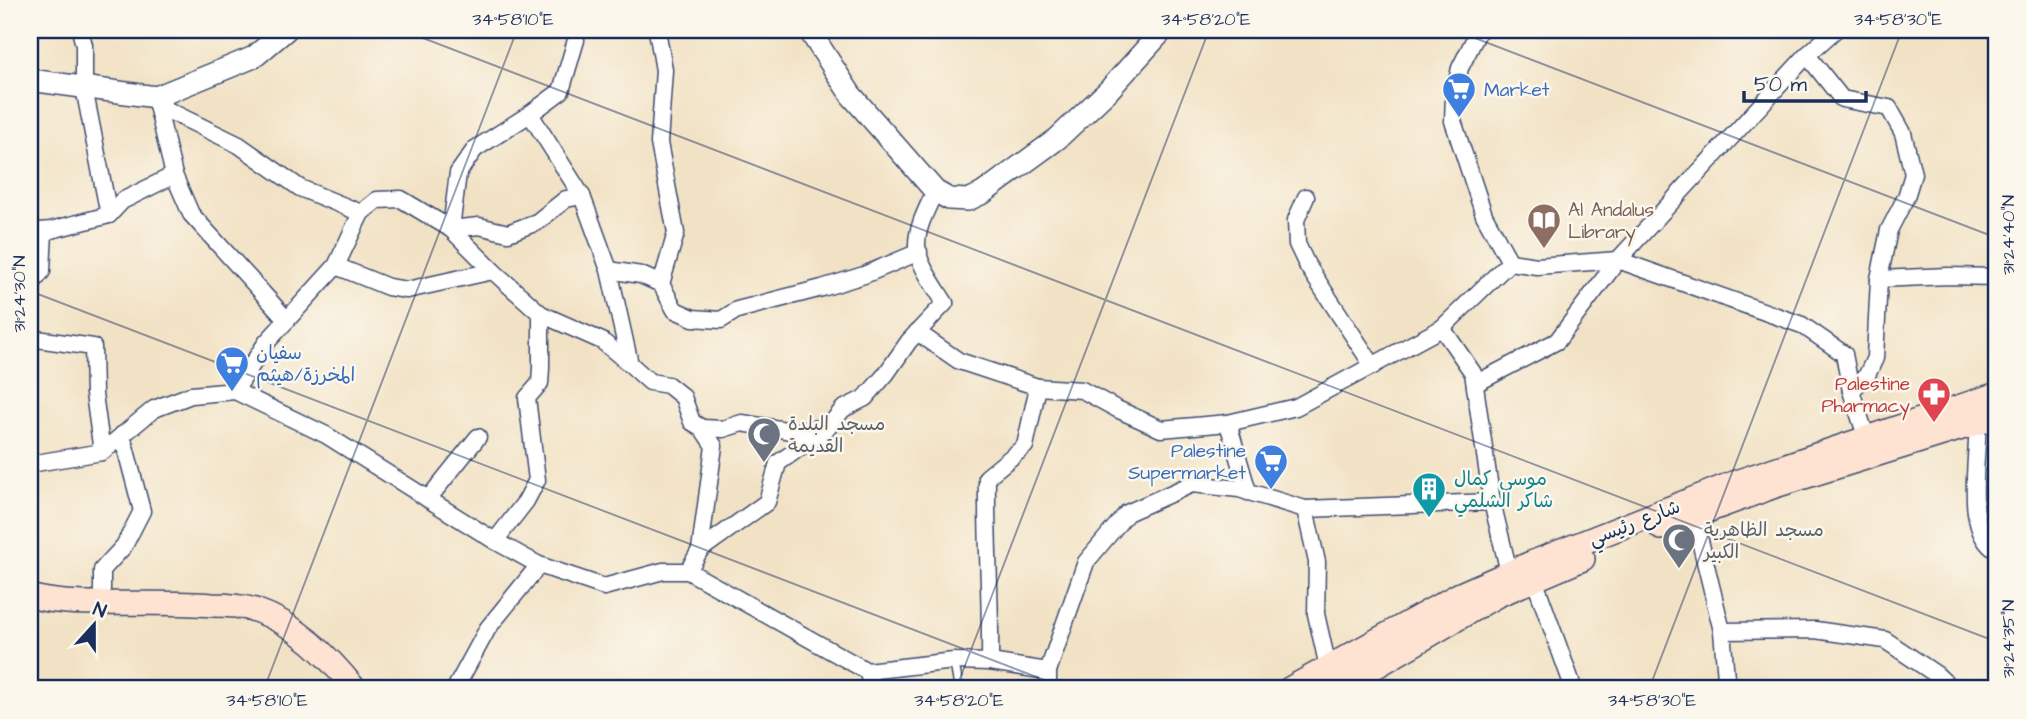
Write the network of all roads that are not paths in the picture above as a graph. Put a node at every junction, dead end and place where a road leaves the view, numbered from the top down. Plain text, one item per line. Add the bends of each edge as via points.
1 (80, 30) edge
2 (286, 30) edge
3 (657, 30) edge
4 (809, 30) edge
5 (1163, 30) edge
6 (1479, 30) edge
7 (1835, 30) edge
8 (576, 40) dead end
9 (1807, 55) junction
10 (30, 80) edge
11 (84, 88) junction
12 (157, 101) junction
13 (530, 114) junction
14 (174, 175) junction
15 (934, 191) junction
16 (582, 196) junction
17 (1306, 197) dead end
18 (361, 214) junction
19 (109, 215) junction
20 (451, 229) junction
21 (37, 231) edge
22 (919, 252) junction
23 (1618, 260) junction
24 (1510, 262) junction
25 (336, 266) junction
26 (609, 270) junction
27 (493, 271) junction
28 (1997, 277) edge
29 (1879, 279) junction
30 (661, 284) junction
31 (30, 286) edge
32 (541, 314) junction
33 (287, 320) junction
34 (1442, 328) junction
35 (917, 332) junction
36 (30, 338) edge
37 (630, 364) junction
38 (1373, 366) junction
39 (1475, 384) junction
40 (1038, 387) junction
41 (235, 391) junction
42 (1851, 391) junction
43 (1987, 409) edge
44 (1228, 423) junction
45 (830, 425) junction
46 (702, 428) junction
47 (122, 435) junction
48 (478, 437) dead end
49 (1870, 447) junction
50 (102, 452) junction
51 (30, 464) edge
52 (1248, 492) junction
53 (428, 499) junction
54 (1492, 502) junction
55 (1305, 509) junction
56 (1694, 516) junction
57 (495, 541) junction
58 (700, 550) junction
59 (1997, 551) edge
60 (539, 565) junction
61 (688, 571) junction
62 (1509, 572) junction
63 (1534, 579) junction
64 (30, 596) edge
65 (102, 603) junction
66 (30, 608) edge
67 (1722, 631) junction
68 (954, 661) junction
69 (990, 662) junction
70 (867, 671) junction
71 (1048, 671) junction
72 (1332, 684) edge
73 (1574, 687) edge
74 (336, 689) edge
75 (355, 689) edge
76 (455, 689) edge
77 (873, 689) edge
78 (959, 689) edge
79 (1048, 689) edge
80 (1289, 689) edge
81 (1727, 689) edge
82 (1952, 689) edge

1 - 11 street
2 - 12 street via 254,57
3 - 30 street via 664,70 659,144 676,233
4 - 15 street via 851,95
5 - 15 street via 1057,139 983,192 958,200
6 - 24 street via 1460,68 1453,121 1484,215
7 - 9 street
8 - 13 street via 561,91
9 - 23 street
9 - 29 street via 1842,100 1889,108 1903,133 1913,174 1889,230
10 - 11 street
11 - 12 street
11 - 19 street
12 - 14 street
12 - 18 street via 240,145 300,188
13 - 16 street
13 - 20 street via 475,149 458,173
14 - 19 street via 122,201
14 - 33 street via 191,214
15 - 22 street via 916,245
16 - 20 street via 566,199 537,222 508,233 479,226
16 - 26 street
17 - 38 street via 1296,220 1297,244
18 - 20 street via 377,200 401,199
18 - 25 street
19 - 21 street
20 - 27 street
21 - 31 street via 42,271
22 - 30 street via 853,278 737,310 721,320 692,318 675,310
22 - 35 street via 945,303
23 - 24 street via 1537,266
23 - 39 street via 1557,341
23 - 42 street via 1802,325 1844,354
24 - 34 street
25 - 27 street via 387,287 407,290
25 - 33 street
26 - 30 street
26 - 37 street
27 - 32 street
28 - 29 street
29 - 42 street via 1875,358
32 - 37 street via 602,341
32 - 57 street via 540,383 527,398 537,480
33 - 41 street
34 - 38 street
34 - 39 street
35 - 40 street via 959,361
35 - 45 street via 865,398 843,409
36 - 50 street via 93,347
37 - 46 street via 650,382 668,385 683,397 692,422
38 - 44 street via 1296,407
39 - 54 street
40 - 44 street via 1082,390 1161,429
40 - 69 street via 1025,446 987,477
41 - 47 street via 191,395 154,409
41 - 53 street via 326,435
42 - 49 street
43 - 49 main road, شارع رئيسي
43 - 59 street via 1976,517 1983,538
44 - 52 street
45 - 46 street via 798,432 742,423 723,429
45 - 58 street via 821,436 778,463 767,502
46 - 58 street via 713,446
47 - 50 street
47 - 65 street via 142,511 124,547 102,570
48 - 53 street
49 - 56 main road, شارع رئيسي
49 - 62 main road, شارع رئيسي via 1733,483
50 - 51 street
52 - 55 street
52 - 71 street via 1192,484 1127,513 1086,562
53 - 57 street
54 - 55 street
54 - 62 street
55 - 72 street via 1317,562 1316,614
56 - 63 main road, شارع رئيسي
56 - 67 street
57 - 60 street
58 - 61 street
60 - 61 street via 604,587 663,571
60 - 76 street via 488,628
61 - 70 street
62 - 72 main road, شارع رئيسي via 1458,595
63 - 72 main road, شارع رئيسي via 1496,596 1375,667
63 - 73 street
64 - 65 main road
65 - 75 main road via 253,609 310,641
66 - 74 main road via 82,615 221,618 248,624 291,645
67 - 81 street
67 - 82 street via 1815,630 1885,640
68 - 69 street
68 - 70 street
68 - 78 lane
69 - 71 street
70 - 77 street
71 - 79 street
72 - 80 main road, شارع رئيسي

